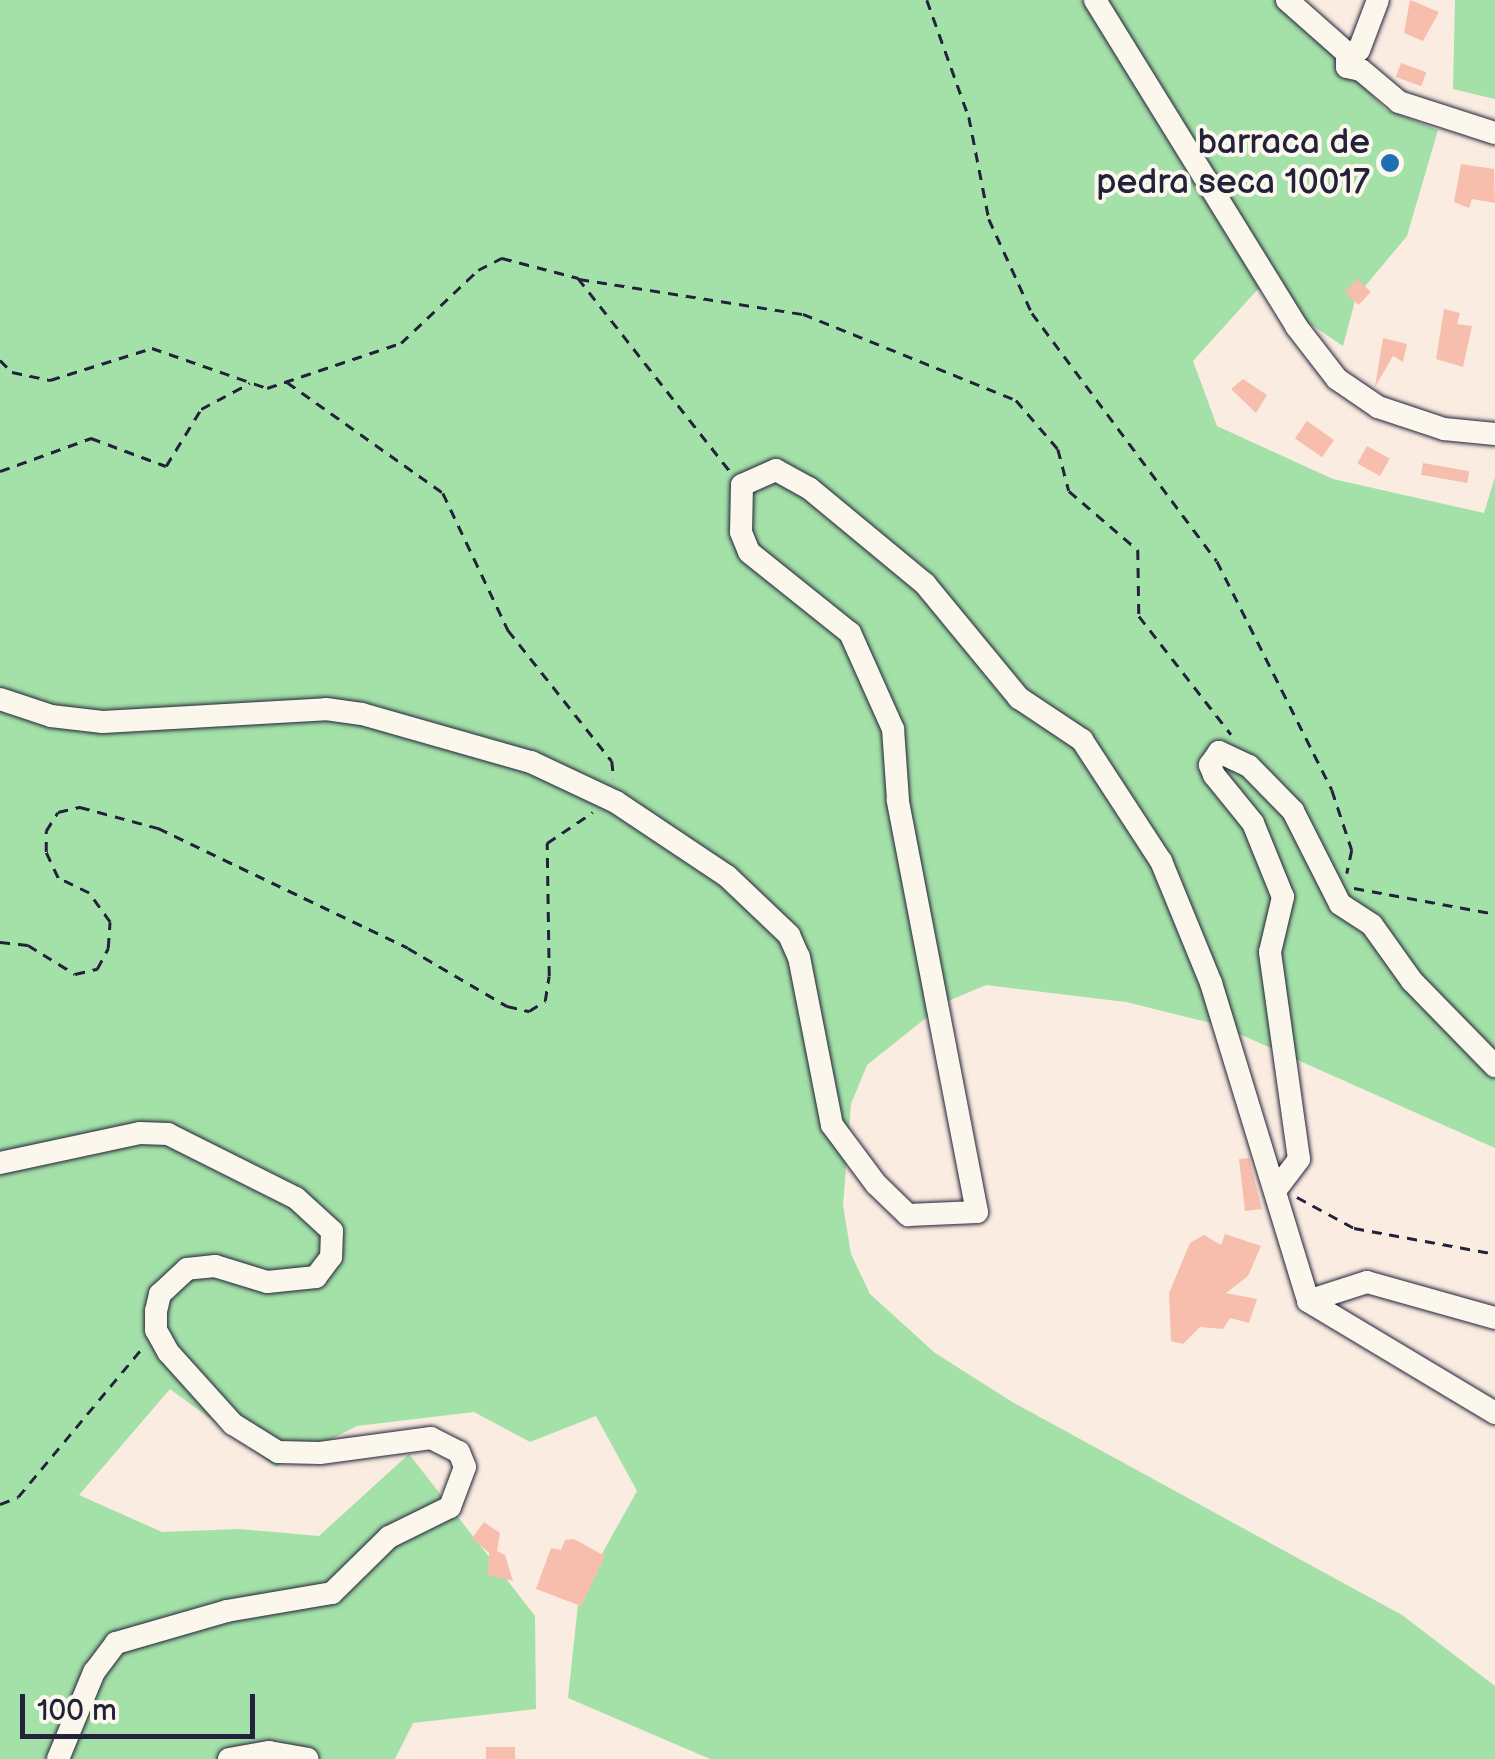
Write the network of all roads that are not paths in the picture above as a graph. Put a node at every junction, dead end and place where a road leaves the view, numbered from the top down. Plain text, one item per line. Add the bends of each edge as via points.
1 (1095, 0) edge
2 (1288, 0) edge
3 (1378, 0) edge
4 (1356, 58) junction
5 (1495, 133) edge
6 (1495, 434) edge
7 (0, 699) edge
8 (1495, 1066) edge
9 (0, 1163) edge
10 (1278, 1187) junction
11 (1308, 1301) junction
12 (1495, 1318) edge
13 (1495, 1413) edge
14 (58, 1759) edge
15 (229, 1759) edge
16 (308, 1759) edge

1 - 6 street via 1296,326 1337,378 1378,406 1444,429
2 - 4 street
3 - 4 street
4 - 5 street via 1399,102
7 - 10 street via 51,716 103,722 326,709 362,714 532,762 616,802 726,876 789,935 832,1125 853,1158 908,1215 977,1212 898,800 893,729 850,632 749,552 736,512 742,485 776,470 809,488 924,584 1019,698 1082,740 1162,861 1211,983
8 - 10 street via 1412,981 1372,925 1340,904 1293,810 1219,752 1210,765 1253,823 1283,897 1270,952 1299,1159
9 - 14 street via 140,1133 168,1134 251,1172 332,1231 331,1257 316,1276 296,1284 215,1266 187,1270 160,1294 156,1330 212,1403 278,1452 431,1438 458,1452 464,1480 450,1508 390,1537 332,1593 227,1611 116,1643 94,1672
10 - 11 street
11 - 12 street via 1367,1282
11 - 13 street
15 - 16 street via 269,1752

